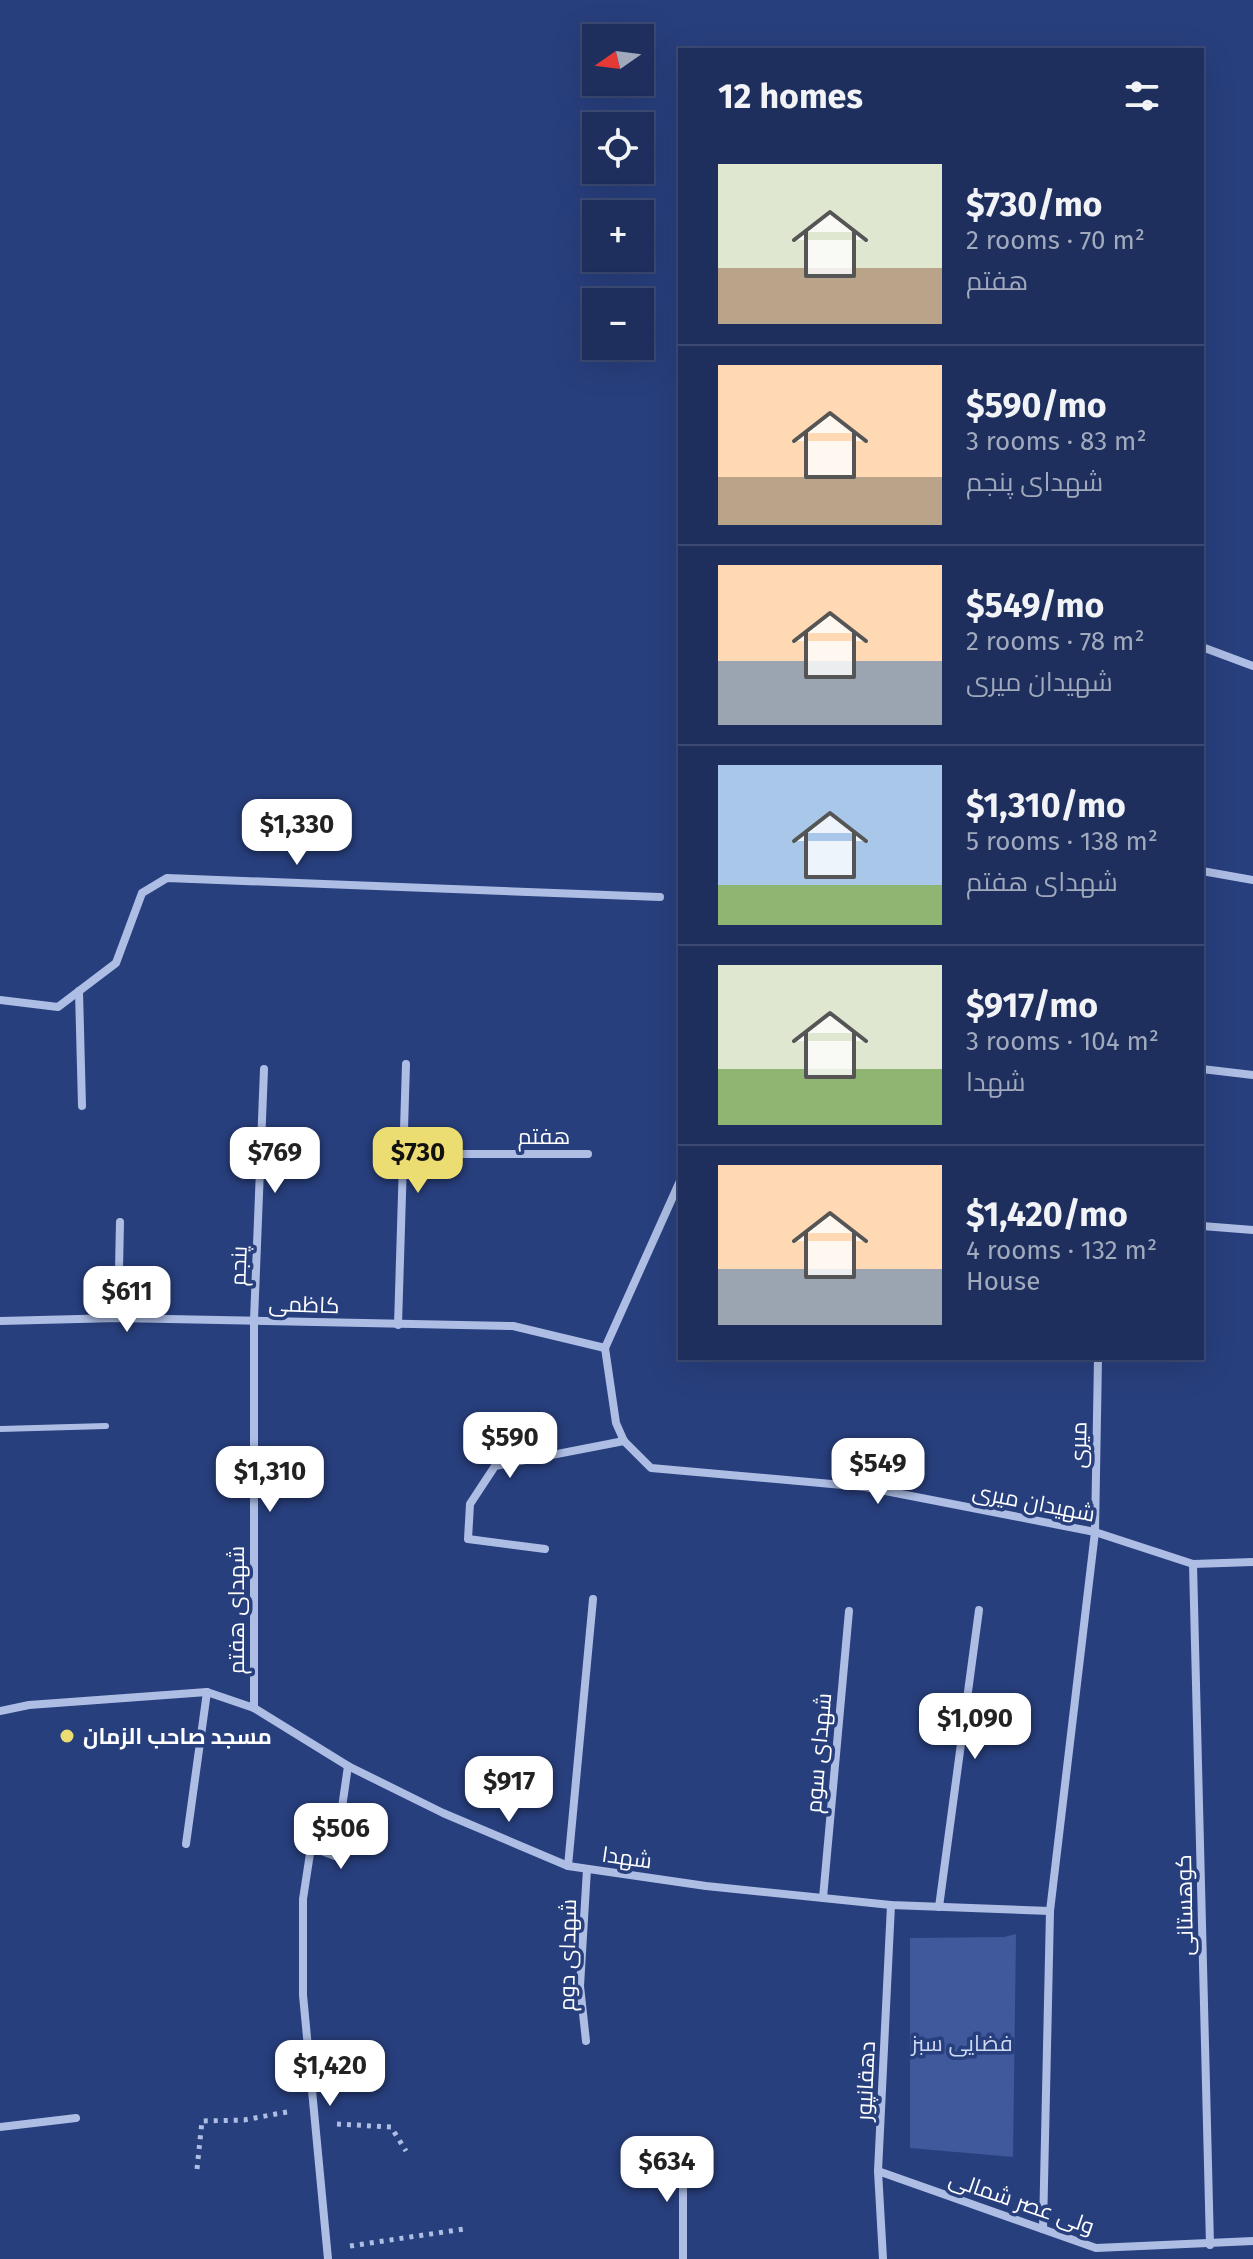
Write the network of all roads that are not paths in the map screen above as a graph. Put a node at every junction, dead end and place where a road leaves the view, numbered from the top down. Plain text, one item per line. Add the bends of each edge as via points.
1 (1204, 648) edge
2 (1253, 666) edge
3 (1204, 871) edge
4 (1253, 880) edge
5 (660, 897) dead end
6 (79, 991) junction
7 (0, 1000) edge
8 (406, 1064) dead end
9 (264, 1069) dead end
10 (1204, 1069) edge
11 (1253, 1075) edge
12 (82, 1106) dead end
13 (404, 1154) junction
14 (588, 1154) dead end
15 (678, 1185) edge
16 (120, 1222) dead end
17 (1204, 1226) edge
18 (1253, 1230) edge
19 (118, 1318) junction
20 (254, 1320) junction
21 (0, 1321) edge
22 (398, 1325) junction
23 (605, 1348) junction
24 (1098, 1360) edge
25 (106, 1426) dead end
26 (0, 1429) edge
27 (624, 1441) junction
28 (1095, 1532) junction
29 (545, 1549) dead end
30 (1253, 1562) edge
31 (1193, 1564) junction
32 (593, 1599) dead end
33 (979, 1610) dead end
34 (849, 1611) dead end
35 (207, 1692) junction
36 (254, 1708) junction
37 (0, 1711) edge
38 (348, 1766) junction
39 (186, 1844) dead end
40 (568, 1866) junction
41 (587, 1869) junction
42 (823, 1898) junction
43 (891, 1905) junction
44 (939, 1907) junction
45 (1050, 1911) junction
46 (586, 2041) dead end
47 (76, 2118) dead end
48 (0, 2127) edge
49 (683, 2149) dead end
50 (878, 2171) junction
51 (1043, 2229) junction
52 (1253, 2241) edge
53 (1210, 2245) junction
54 (328, 2254) edge
55 (683, 2259) edge
56 (883, 2259) edge

1 - 2 street
3 - 4 street
5 - 6 street via 167,878 142,893 116,963
6 - 7 street via 58,1007
6 - 12 street
8 - 13 street
9 - 20 street, پنجم
10 - 11 street
13 - 14 street, هفتم
13 - 22 street
15 - 23 street
16 - 19 street
17 - 18 street
19 - 20 street, کاظمی
19 - 21 street, کاظمی
20 - 22 street, کاظمی
20 - 36 street, شهدای هفتم
22 - 23 street, کاظمی via 513,1326
23 - 27 street via 616,1423
24 - 28 street, میری
25 - 26 lane
27 - 28 street, شهیدان میری via 651,1468 865,1487
27 - 29 street via 495,1466 470,1504 468,1539
28 - 31 street, شهیدان میری
28 - 45 street
30 - 31 street, شهیدان میری
31 - 53 street, کوهستانی
32 - 40 street
33 - 44 street
34 - 42 street, شهدای سوم
35 - 36 street, شهدا
35 - 37 street, شهدا
35 - 39 street
36 - 38 street, شهدا
38 - 40 street, شهدا
38 - 54 street via 335,1856 311,1847 303,1899 303,1995
40 - 41 street, شهدا
41 - 42 street, شهدا
41 - 46 street, شهدای دوم via 580,1986
42 - 43 street, شهدا
43 - 44 street, شهدا
43 - 50 street, دهقانپور
44 - 45 street, شهدا
45 - 51 street
47 - 48 street
49 - 55 street
50 - 51 street, ولی عصر شمالی
50 - 56 street, دهقانپور
51 - 53 street, ولی عصر شمالی via 1096,2248
52 - 53 street, ولی عصر شمالی

